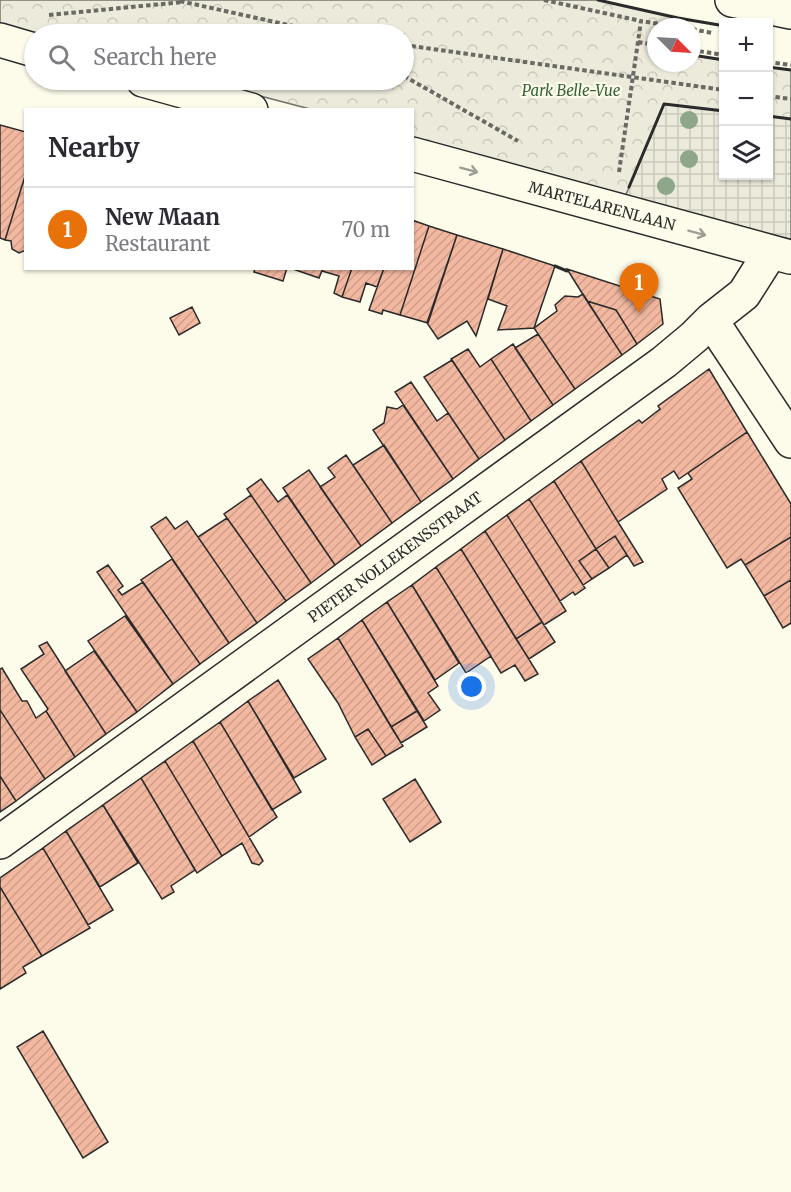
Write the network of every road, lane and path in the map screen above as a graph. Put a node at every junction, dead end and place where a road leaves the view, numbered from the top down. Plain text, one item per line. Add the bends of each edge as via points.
1 (174, 0) edge
2 (544, 0) edge
3 (732, 0) edge
4 (183, 2) junction
5 (791, 12) edge
6 (41, 16) dead end
7 (641, 21) junction
8 (647, 22) edge
9 (283, 24) edge
10 (701, 31) edge
11 (715, 33) dead end
12 (0, 40) edge
13 (638, 42) junction
14 (647, 44) edge
15 (414, 46) edge
16 (24, 47) edge
17 (701, 51) edge
18 (719, 54) edge
19 (773, 63) edge
20 (791, 65) edge
21 (634, 78) junction
22 (414, 82) edge
23 (719, 89) edge
24 (179, 90) edge
25 (773, 97) edge
26 (791, 99) edge
27 (244, 108) edge
28 (528, 147) dead end
29 (414, 155) edge
30 (617, 183) dead end
31 (781, 255) edge
32 (711, 320) junction
33 (791, 441) edge
34 (0, 842) edge

1 - 4 path
2 - 7 path
3 - 5 street
4 - 6 path
4 - 9 path
7 - 8 path
7 - 13 path
10 - 11 path
12 - 16 street
13 - 14 path
13 - 21 path
15 - 21 path
17 - 18 path
19 - 20 path
21 - 23 path
21 - 30 path
22 - 28 path
24 - 27 street
25 - 26 path
29 -> 31 street, MARTELARENLAAN
31 - 32 street, PIETER NOLLEKENSSTRAAT via 744,294
32 - 33 street
32 - 34 street, PIETER NOLLEKENSSTRAAT via 664,362

